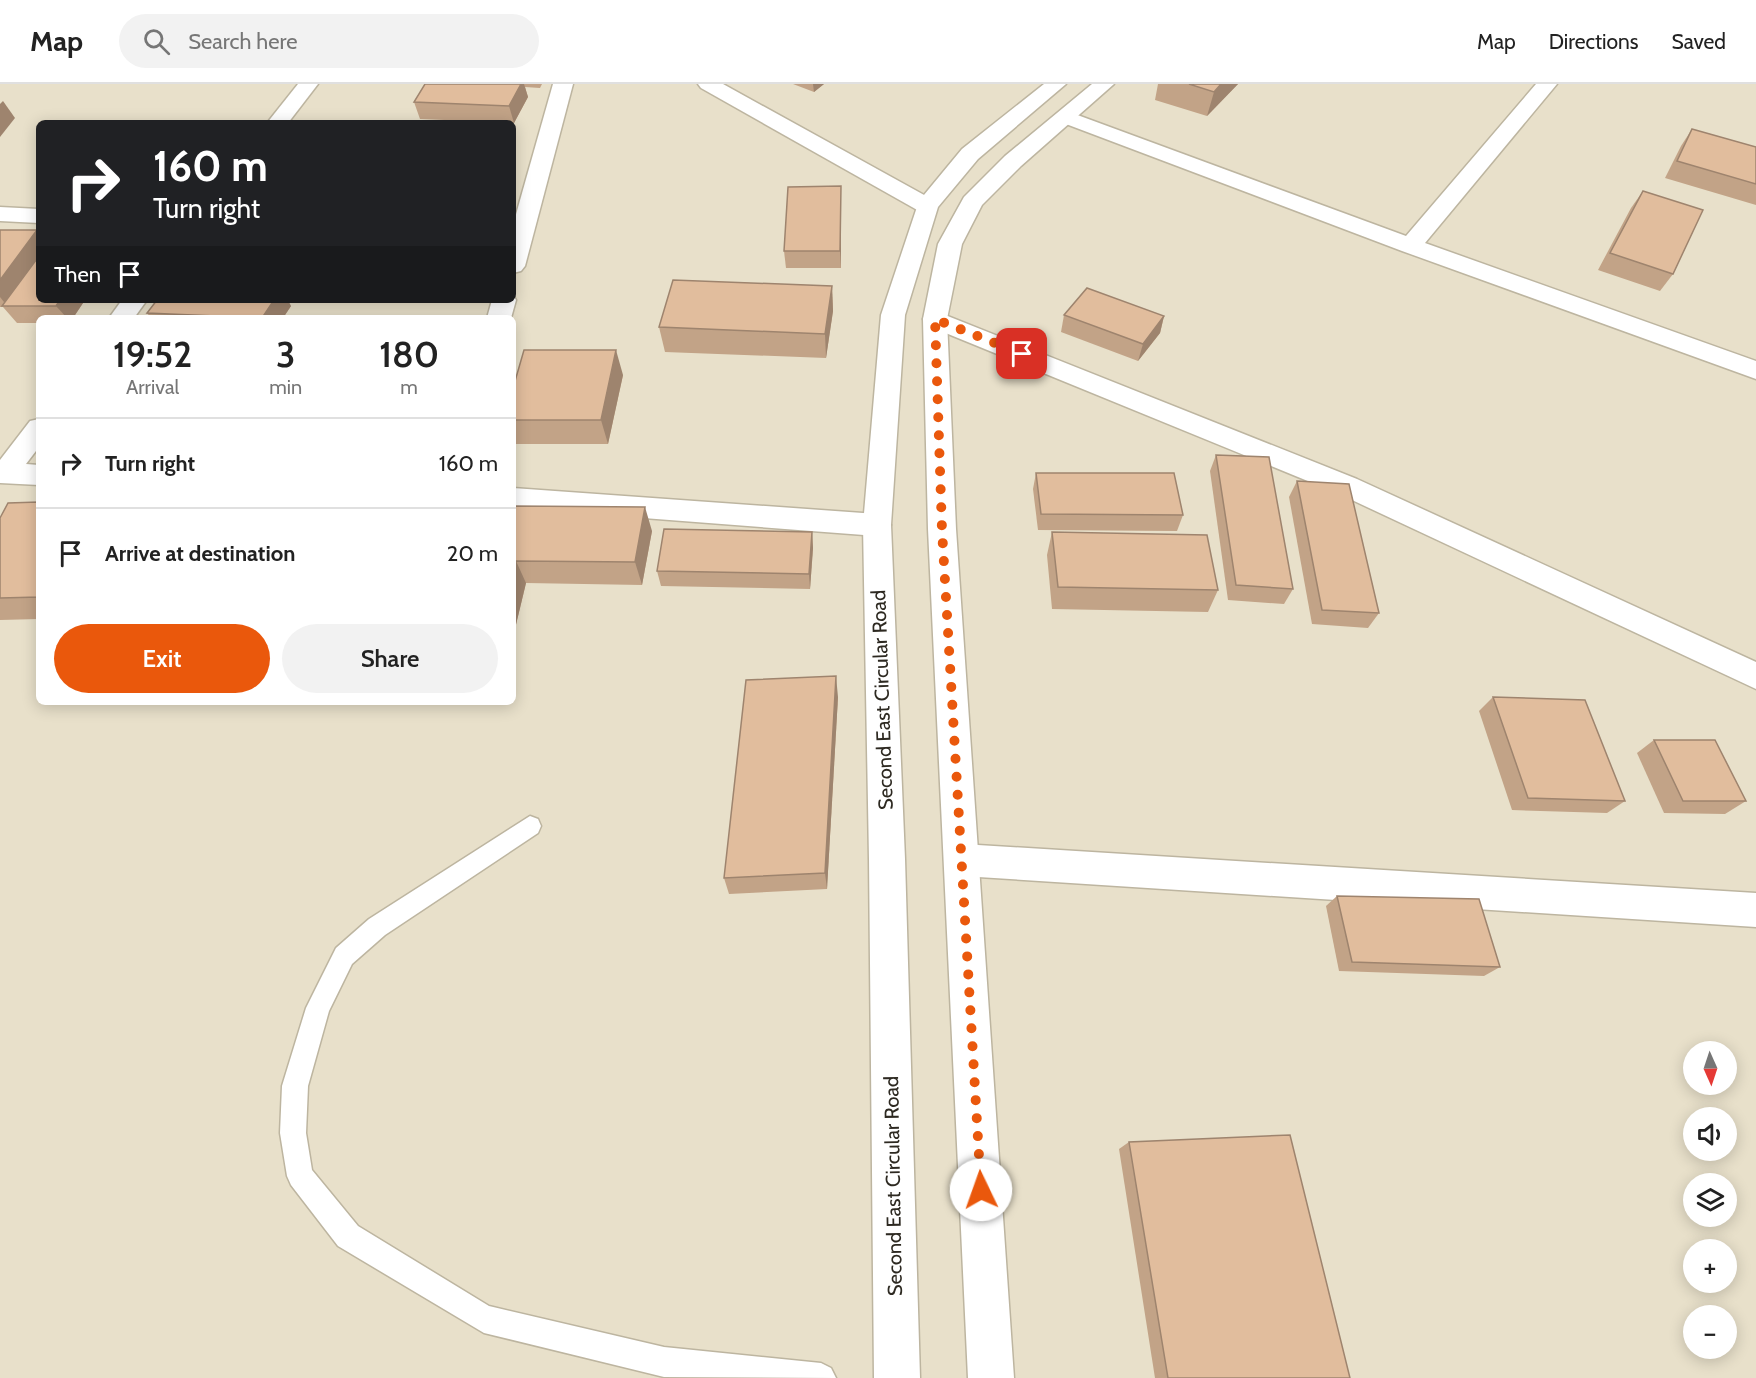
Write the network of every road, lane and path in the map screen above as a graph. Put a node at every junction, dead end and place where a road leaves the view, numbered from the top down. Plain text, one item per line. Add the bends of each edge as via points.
1 (308, 84) edge
2 (563, 84) edge
3 (708, 84) edge
4 (1056, 84) edge
5 (1104, 84) edge
6 (1547, 84) edge
7 (1065, 117) junction
8 (279, 120) edge
9 (927, 206) junction
10 (0, 214) edge
11 (36, 216) edge
12 (1410, 246) junction
13 (516, 255) edge
14 (133, 303) edge
15 (123, 315) edge
16 (935, 319) junction
17 (1756, 370) edge
18 (36, 432) edge
19 (2, 473) edge
20 (36, 475) edge
21 (516, 498) edge
22 (877, 525) junction
23 (1756, 676) edge
24 (530, 826) dead end
25 (962, 860) junction
26 (1756, 910) edge
27 (821, 1378) edge
28 (897, 1378) edge
29 (991, 1378) edge

1 - 8 street
2 - 13 street
3 - 9 street
4 - 9 street, Second East Circular Road via 970,154
5 - 7 street
6 - 12 street
7 - 12 street
7 - 16 street via 972,202 950,244
9 - 22 street, Second East Circular Road via 893,315
10 - 11 street
12 - 17 street
14 - 15 street
16 - 23 street via 1347,486
16 - 25 street via 942,530
18 - 19 street
19 - 20 street
21 - 22 street
22 - 28 street, Second East Circular Road
24 - 27 lane via 377,927 344,956 318,1008 295,1086 293,1133 300,1176 348,1236 484,1319 664,1362
25 - 26 street
25 - 29 street

